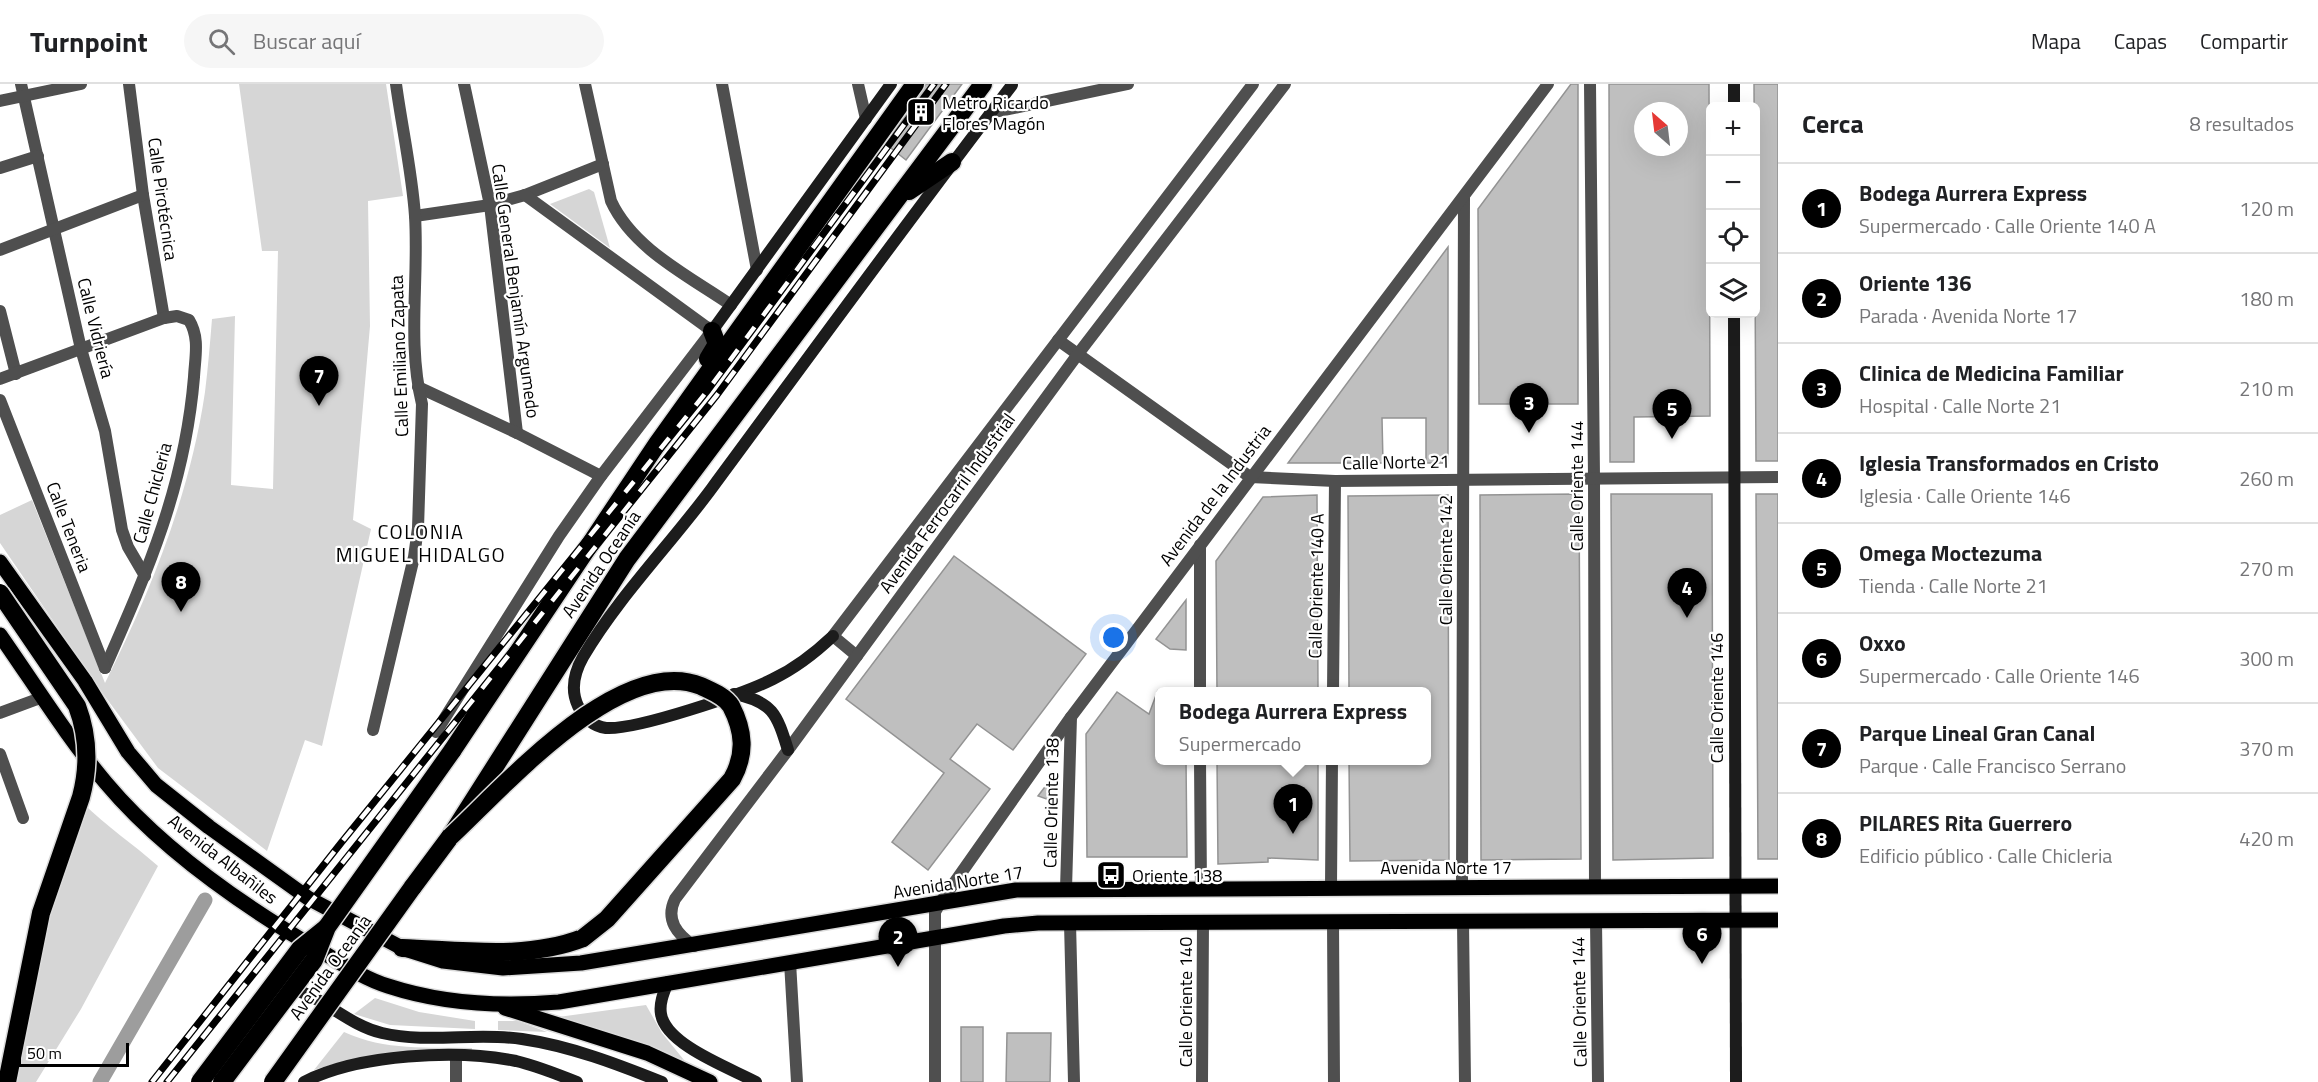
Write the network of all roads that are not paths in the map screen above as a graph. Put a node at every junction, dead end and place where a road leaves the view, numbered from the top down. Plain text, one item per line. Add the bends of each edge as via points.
1 (81, 84) edge
2 (129, 84) edge
3 (396, 84) edge
4 (464, 84) edge
5 (585, 84) edge
6 (722, 84) edge
7 (858, 84) edge
8 (891, 84) edge
9 (915, 84) edge
10 (983, 84) edge
11 (1128, 84) edge
12 (1253, 84) edge
13 (1285, 84) edge
14 (1548, 84) edge
15 (1590, 84) edge
16 (1734, 84) edge
17 (1012, 85) edge
18 (22, 90) edge
19 (0, 101) edge
20 (1734, 102) edge
21 (990, 114) junction
22 (866, 119) junction
23 (38, 156) junction
24 (952, 162) junction
25 (603, 164) junction
26 (0, 168) edge
27 (143, 195) junction
28 (525, 195) junction
29 (898, 198) junction
30 (1464, 198) junction
31 (490, 205) junction
32 (415, 216) junction
33 (55, 229) junction
34 (0, 250) edge
35 (757, 270) junction
36 (731, 305) junction
37 (0, 311) edge
38 (164, 318) junction
39 (1734, 318) edge
40 (712, 332) junction
41 (1058, 340) junction
42 (81, 349) junction
43 (1078, 354) junction
44 (16, 374) junction
45 (0, 379) edge
46 (418, 387) junction
47 (0, 400) edge
48 (517, 433) junction
49 (657, 444) junction
50 (601, 476) junction
51 (1734, 476) junction
52 (1250, 477) junction
53 (1594, 477) junction
54 (1778, 477) edge
55 (1463, 479) junction
56 (1335, 481) junction
57 (1200, 545) junction
58 (0, 562) edge
59 (145, 576) junction
60 (0, 593) edge
61 (0, 635) edge
62 (833, 636) junction
63 (857, 656) junction
64 (105, 668) joint
65 (1200, 687) edge
66 (1333, 687) edge
67 (733, 694) junction
68 (43, 697) junction
69 (0, 713) edge
70 (1071, 717) junction
71 (372, 730) dead end
72 (436, 732) dead end
73 (788, 750) junction
74 (0, 754) edge
75 (1200, 765) edge
76 (1332, 765) edge
77 (23, 818) dead end
78 (450, 837) junction
79 (1462, 886) junction
80 (1735, 886) junction
81 (1778, 886) edge
82 (1331, 887) junction
83 (1595, 887) junction
84 (1201, 888) junction
85 (1066, 889) junction
86 (940, 903) junction
87 (1734, 920) junction
88 (1778, 920) edge
89 (1596, 921) junction
90 (1070, 922) junction
91 (1203, 922) junction
92 (1333, 922) junction
93 (1463, 922) junction
94 (327, 927) junction
95 (935, 939) junction
96 (694, 946) junction
97 (402, 948) junction
98 (790, 962) junction
99 (668, 982) junction
100 (497, 1005) junction
101 (456, 1056) junction
102 (7, 1082) edge
103 (191, 1082) edge
104 (200, 1082) edge
105 (222, 1082) edge
106 (273, 1082) edge
107 (304, 1082) edge
108 (456, 1082) edge
109 (577, 1082) edge
110 (662, 1082) edge
111 (710, 1082) edge
112 (756, 1082) edge
113 (797, 1082) edge
114 (935, 1082) edge
115 (1074, 1082) edge
116 (1202, 1082) edge
117 (1334, 1082) edge
118 (1465, 1082) edge
119 (1598, 1082) edge
120 (1736, 1082) edge

1 - 18 street
2 - 27 street, Calle Pirotécnica
3 - 32 street, Calle Emiliano Zapata
4 - 31 street, Calle General Benjamín Argumedo
5 - 25 street
6 - 35 street
7 - 22 street
8 - 22 main road
9 - 49 highway, Avenida Oceanía
10 - 29 highway, Avenida Oceanía
11 - 21 street
12 - 41 street, Avenida Ferrocarril Industrial
13 - 43 street, Avenida Ferrocarril Industrial
14 - 30 street, Avenida de la Industria
15 - 53 street, Calle Oriente 144
16 - 20 main road
17 - 21 main road
18 - 19 street
18 - 23 street, Calle Vidriería
21 - 24 main road
22 - 35 main road
23 - 26 street
23 - 33 street, Calle Vidriería
24 - 29 highway
24 - 67 main road via 704,499 638,580 583,657 572,682 586,720 605,728 633,725
25 - 28 street
25 - 36 street via 611,201 619,219 636,239
27 - 33 street
27 - 38 street, Calle Pirotécnica
28 - 31 street
28 - 40 street
29 - 78 highway, Avenida Oceanía, bridge via 627,559
30 - 52 street, Avenida de la Industria
30 - 55 street, Calle Oriente 142
31 - 32 street
31 - 48 street, Calle General Benjamín Argumedo
32 - 46 street, Calle Emiliano Zapata via 413,303
33 - 34 street
33 - 42 street, Calle Vidriería
35 - 36 main road
36 - 40 main road
37 - 44 street
38 - 42 street
38 - 59 street, Calle Chicleria via 177,316 189,320 195,330 192,403 175,490
39 - 51 main road, Calle Oriente 146
40 - 49 highway via 717,344
40 - 50 street
41 - 43 street
41 - 62 street, Avenida Ferrocarril Industrial
42 - 44 street
42 - 59 street, Calle Vidriería via 105,431 123,530
43 - 52 street
43 - 63 street, Avenida Ferrocarril Industrial
44 - 45 street
46 - 48 street
46 - 71 street, Calle Emiliano Zapata via 422,404 418,528
47 - 64 street, Calle Teneria
48 - 50 street
49 - 94 highway, Avenida Oceanía, bridge via 452,750
50 - 72 street
51 - 53 street, Calle Norte 21
51 - 54 street, Calle Norte 21
51 - 80 main road, Calle Oriente 146
52 - 56 street, Calle Norte 21
52 - 57 street, Avenida de la Industria
53 - 55 street, Calle Norte 21
53 - 83 street, Calle Oriente 144
55 - 56 street, Calle Norte 21
55 - 79 street, Calle Oriente 142
56 - 66 street, Calle Oriente 140 A
57 - 65 street
57 - 70 street, Avenida de la Industria
58 - 97 main road, Avenida Albañiles via 85,681 128,752 156,785 282,880
59 - 64 street, Calle Chicleria
60 - 102 highway, bridge via 76,706 83,722 86,755 81,797 41,913
61 - 68 main road, Avenida Albañiles
62 - 63 street
62 - 67 main road via 798,665 772,680
63 - 73 street, Avenida Ferrocarril Industrial
67 - 73 main road via 757,698 771,708
68 - 69 street
68 - 100 main road, Avenida Albañiles via 107,785 166,842 264,915 359,974 386,986
70 - 85 street, Calle Oriente 138
70 - 86 street, Avenida de la Industria
73 - 96 street, Avenida Ferrocarril Industrial via 672,905 673,926
74 - 77 street
75 - 84 street
76 - 82 street
78 - 97 highway, bridge via 552,740 591,710 660,682 695,684 729,702 739,721 743,741 741,764 732,779 607,919 583,938 563,946 510,951
78 - 106 highway, Avenida Oceanía, bridge
79 - 82 main road, Avenida Norte 17
79 - 83 main road, Avenida Norte 17
80 - 81 main road, Avenida Norte 17
80 - 83 main road, Avenida Norte 17
80 - 87 main road, Calle Oriente 146
82 - 84 main road, Avenida Norte 17
84 - 85 main road, Avenida Norte 17
85 - 86 main road, Avenida Norte 17 via 1016,890
86 - 95 street, Avenida de la Industria via 935,912
86 - 96 main road, Avenida Norte 17
87 - 88 main road
87 - 89 main road
87 - 120 main road, Calle Oriente 146
89 - 93 main road
89 - 119 street, Calle Oriente 144
90 - 91 main road
90 - 95 main road via 1004,926
90 - 115 street
91 - 92 main road
91 - 116 street, Calle Oriente 140
92 - 93 main road
92 - 117 street
93 - 118 street
94 - 104 highway, bridge via 300,949
94 - 105 highway, bridge via 314,960
95 - 98 main road
95 - 114 street, Avenida de la Industria
96 - 97 main road, Avenida Norte 17 via 524,968 449,962
98 - 99 main road
98 - 113 street
99 - 100 main road via 559,1002
99 - 112 main road via 660,1009 672,1035
100 - 111 main road via 647,1053
101 - 107 main road via 360,1062
101 - 108 street
101 - 109 main road via 514,1061
103 - 110 main road via 250,1000 263,992 285,988 300,991 355,1024 383,1034 522,1039 586,1054

